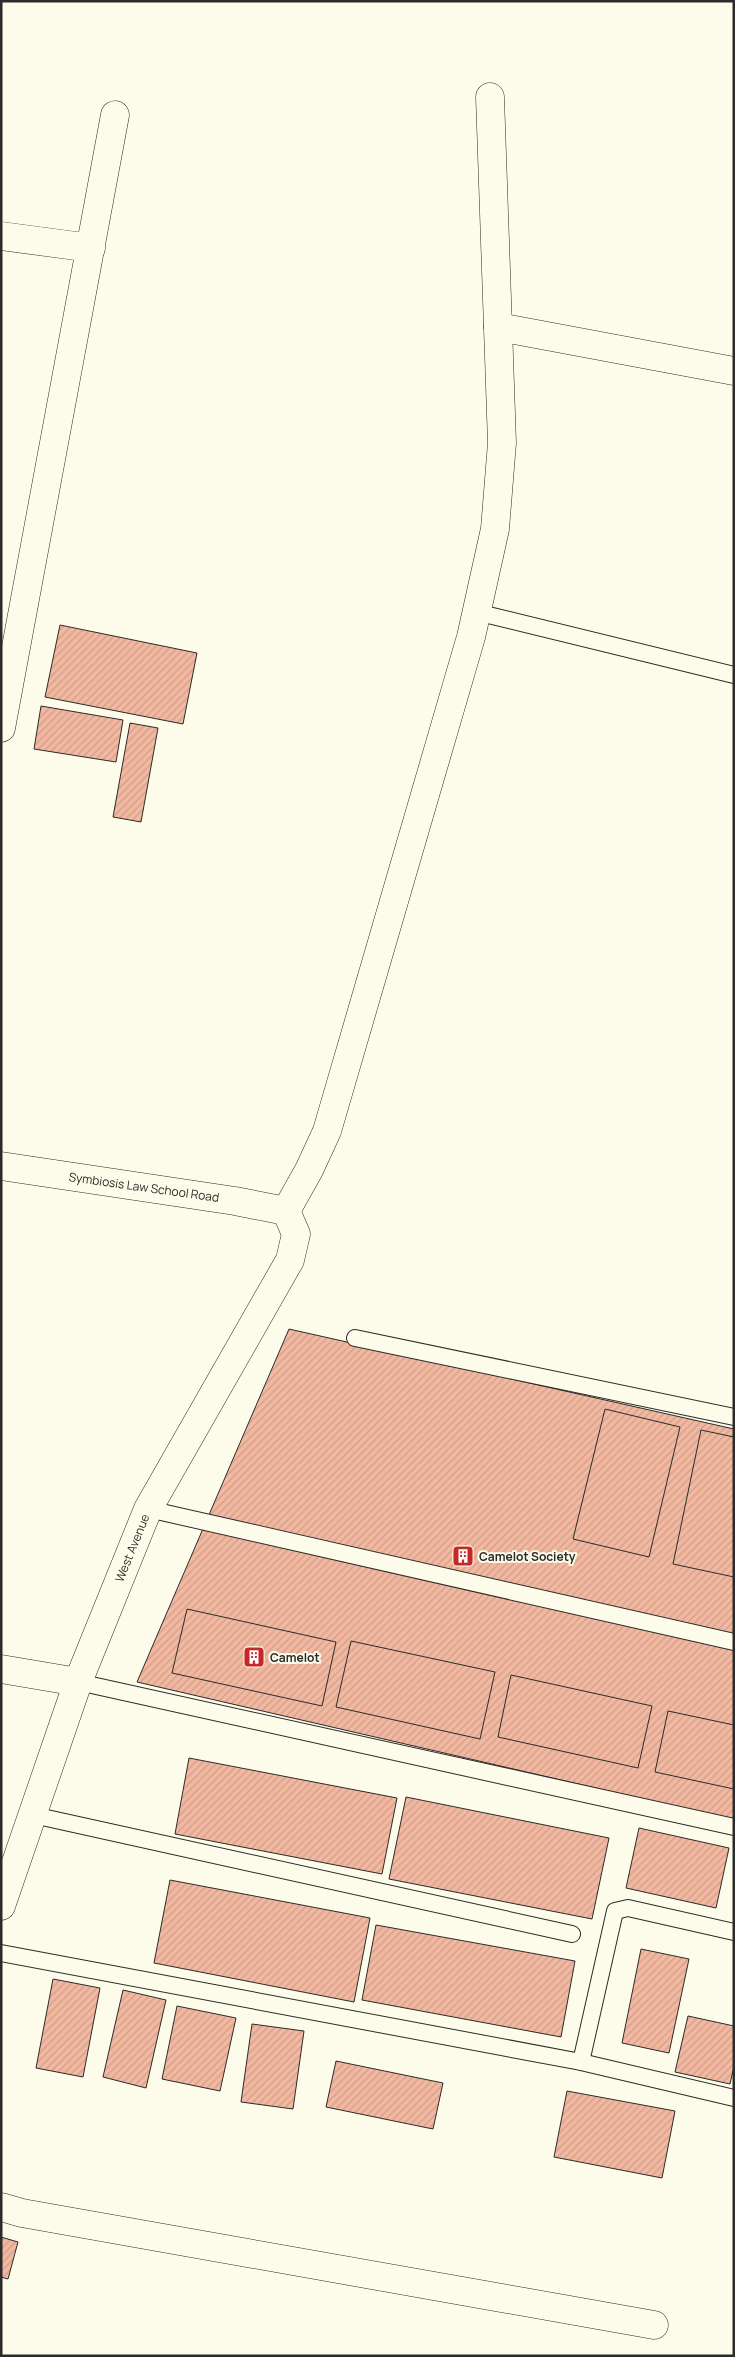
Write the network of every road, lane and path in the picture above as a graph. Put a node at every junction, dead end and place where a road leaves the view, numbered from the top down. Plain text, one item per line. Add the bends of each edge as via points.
1 (490, 97) dead end
2 (115, 115) dead end
3 (1, 236) edge
4 (91, 248) junction
5 (498, 327) junction
6 (734, 371) edge
7 (476, 612) junction
8 (734, 675) edge
9 (1, 728) edge
10 (1, 1166) edge
11 (286, 1211) junction
12 (355, 1338) dead end
13 (734, 1417) edge
14 (148, 1509) junction
15 (734, 1642) edge
16 (1, 1669) edge
17 (78, 1682) junction
18 (33, 1815) junction
19 (734, 1827) edge
20 (1, 1906) edge
21 (734, 1932) edge
22 (572, 1934) dead end
23 (1, 1953) edge
24 (581, 2062) junction
25 (734, 2098) edge
26 (1, 2207) edge
27 (654, 2326) dead end

1 - 5 street
2 - 4 street
3 - 4 street
4 - 9 street
5 - 6 street
5 - 7 street via 502,443 495,530
7 - 8 lane
7 - 11 street via 327,1131
10 - 11 street, Symbiosis Law School Road via 235,1200
11 - 14 street, West Avenue via 296,1234 290,1260
12 - 13 lane
14 - 15 lane
14 - 17 street, West Avenue
16 - 17 street
17 - 18 street, West Avenue
17 - 19 lane
18 - 20 street, West Avenue
18 - 22 lane
21 - 24 lane via 628,1908 615,1911
23 - 24 lane
24 - 25 lane
26 - 27 street via 22,2214

